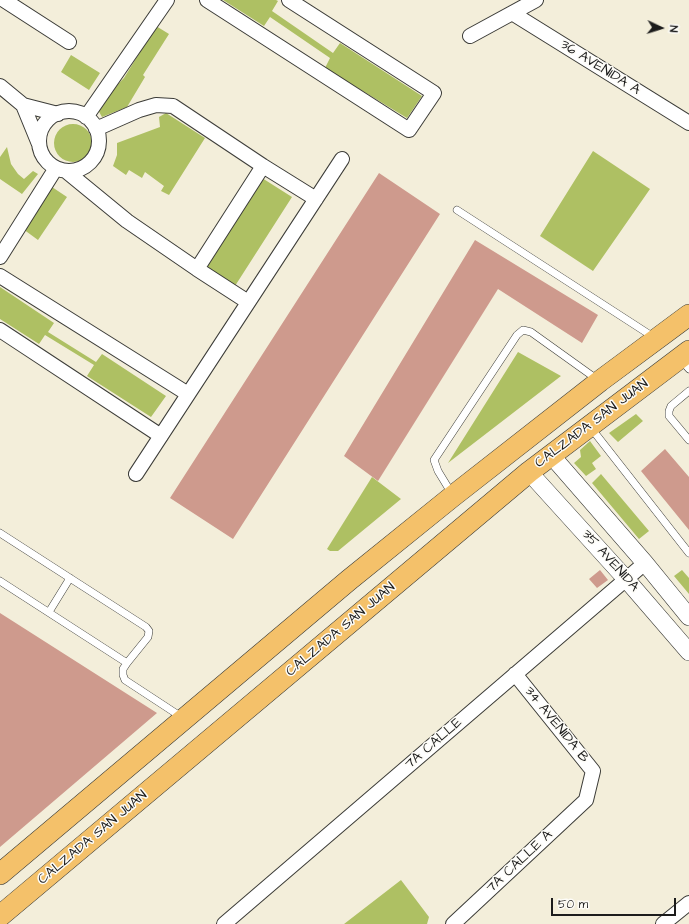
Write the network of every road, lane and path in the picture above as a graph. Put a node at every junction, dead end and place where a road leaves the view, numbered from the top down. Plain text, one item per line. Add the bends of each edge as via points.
1 (4, 0) edge
2 (168, 0) edge
3 (207, 0) edge
4 (289, 0) edge
5 (531, 3) edge
6 (512, 13) junction
7 (470, 36) dead end
8 (69, 42) dead end
9 (0, 86) edge
10 (23, 105) junction
11 (58, 114) junction
12 (86, 117) junction
13 (689, 123) edge
14 (96, 129) junction
15 (39, 144) junction
16 (342, 159) dead end
17 (263, 166) junction
18 (61, 170) junction
19 (316, 199) junction
20 (457, 210) dead end
21 (0, 257) edge
22 (197, 269) junction
23 (0, 276) edge
24 (248, 302) junction
25 (689, 315) edge
26 (0, 330) edge
27 (656, 339) junction
28 (686, 359) edge
29 (600, 382) junction
30 (689, 391) edge
31 (188, 394) junction
32 (589, 426) junction
33 (161, 436) junction
34 (689, 440) edge
35 (551, 455) junction
36 (530, 472) junction
37 (136, 474) dead end
38 (453, 496) junction
39 (0, 533) edge
40 (689, 554) edge
41 (645, 563) junction
42 (70, 578) junction
43 (626, 579) junction
44 (0, 581) edge
45 (49, 612) junction
46 (689, 617) edge
47 (689, 652) edge
48 (127, 663) junction
49 (515, 674) junction
50 (184, 718) junction
51 (586, 800) joint
52 (0, 874) edge
53 (689, 903) edge
54 (0, 916) edge
55 (224, 924) edge
56 (453, 924) edge
57 (663, 924) edge

1 - 8 street
2 - 12 street
3 - 4 street via 409,130 434,92
5 - 6 street
6 - 7 street
6 - 13 street, 36 AVENIDA A
9 - 10 street
10 - 11 street
10 - 15 street
11 - 12 street via 72,112
11 - 15 street via 50,118 44,126
12 - 14 street
14 - 17 street via 139,110 156,105 173,106
14 - 18 street via 96,155 83,168
15 - 18 street via 48,162
16 - 19 street
17 - 19 street
17 - 22 street
18 - 21 street
18 - 22 street
19 - 24 street
20 - 27 lane
22 - 24 street
23 - 31 street
24 - 31 street
25 - 27 main road, CALZADA SAN JUAN
26 - 33 street
27 - 29 main road, CALZADA SAN JUAN
28 - 32 main road, CALZADA SAN JUAN
29 - 38 main road, CALZADA SAN JUAN
29 - 38 lane via 531,332 523,330 517,335 434,460
30 - 34 lane via 671,406 669,416
31 - 33 street
32 - 35 main road, CALZADA SAN JUAN
32 - 40 lane
33 - 37 street
35 - 36 main road, CALZADA SAN JUAN
35 - 41 street, 35 AVENIDA
36 - 43 street, 35 AVENIDA
36 - 54 main road, CALZADA SAN JUAN
38 - 50 main road, CALZADA SAN JUAN
39 - 42 lane
41 - 43 street, 7A CALLE
41 - 46 street, 35 AVENIDA
42 - 45 lane
42 - 48 lane via 149,631 148,637
43 - 47 street, 35 AVENIDA
43 - 49 street, 7A CALLE
44 - 45 lane
45 - 48 lane
48 - 50 lane via 123,669 125,680
49 - 51 street, 34 AVENIDA B via 593,771
49 - 55 street, 7A CALLE
50 - 52 main road, CALZADA SAN JUAN
51 - 56 street, 7A CALLE A
53 - 57 street

